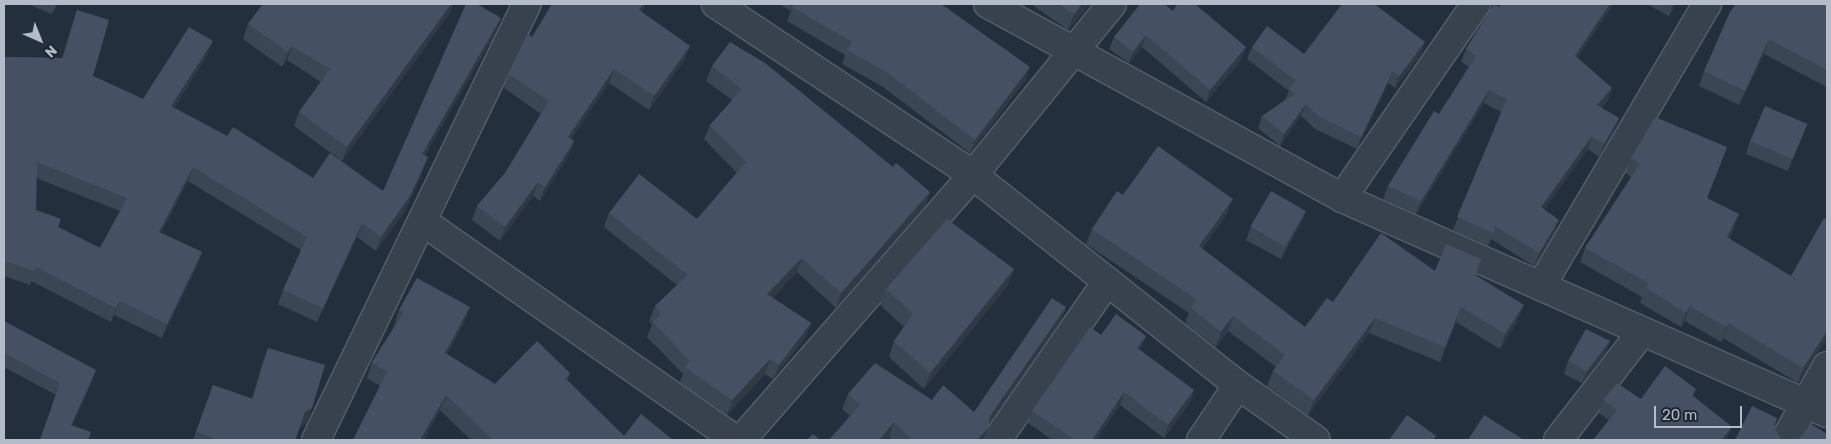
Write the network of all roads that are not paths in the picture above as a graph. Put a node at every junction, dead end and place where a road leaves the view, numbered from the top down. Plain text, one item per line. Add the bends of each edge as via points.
1 (527, 4) edge
2 (716, 4) edge
3 (988, 4) edge
4 (1112, 4) edge
5 (1476, 4) edge
6 (1707, 4) edge
7 (1075, 49) junction
8 (973, 175) junction
9 (1342, 198) junction
10 (422, 221) junction
11 (1107, 282) junction
12 (1541, 286) junction
13 (1642, 332) junction
14 (1827, 366) edge
15 (1238, 385) junction
16 (1817, 409) edge
17 (316, 440) edge
18 (736, 440) edge
19 (741, 440) edge
20 (997, 440) edge
21 (1201, 440) edge
22 (1316, 440) edge
23 (1558, 440) edge
24 (1785, 440) edge

1 - 10 street
2 - 8 street
3 - 7 street
4 - 7 street
5 - 9 street
6 - 12 street
7 - 8 street
7 - 9 street
8 - 11 street
8 - 19 street
9 - 12 street
10 - 17 street
10 - 18 street
11 - 15 street
11 - 20 street
12 - 13 street
13 - 16 street
13 - 23 street
14 - 16 street
15 - 21 street
15 - 22 street
16 - 24 street

